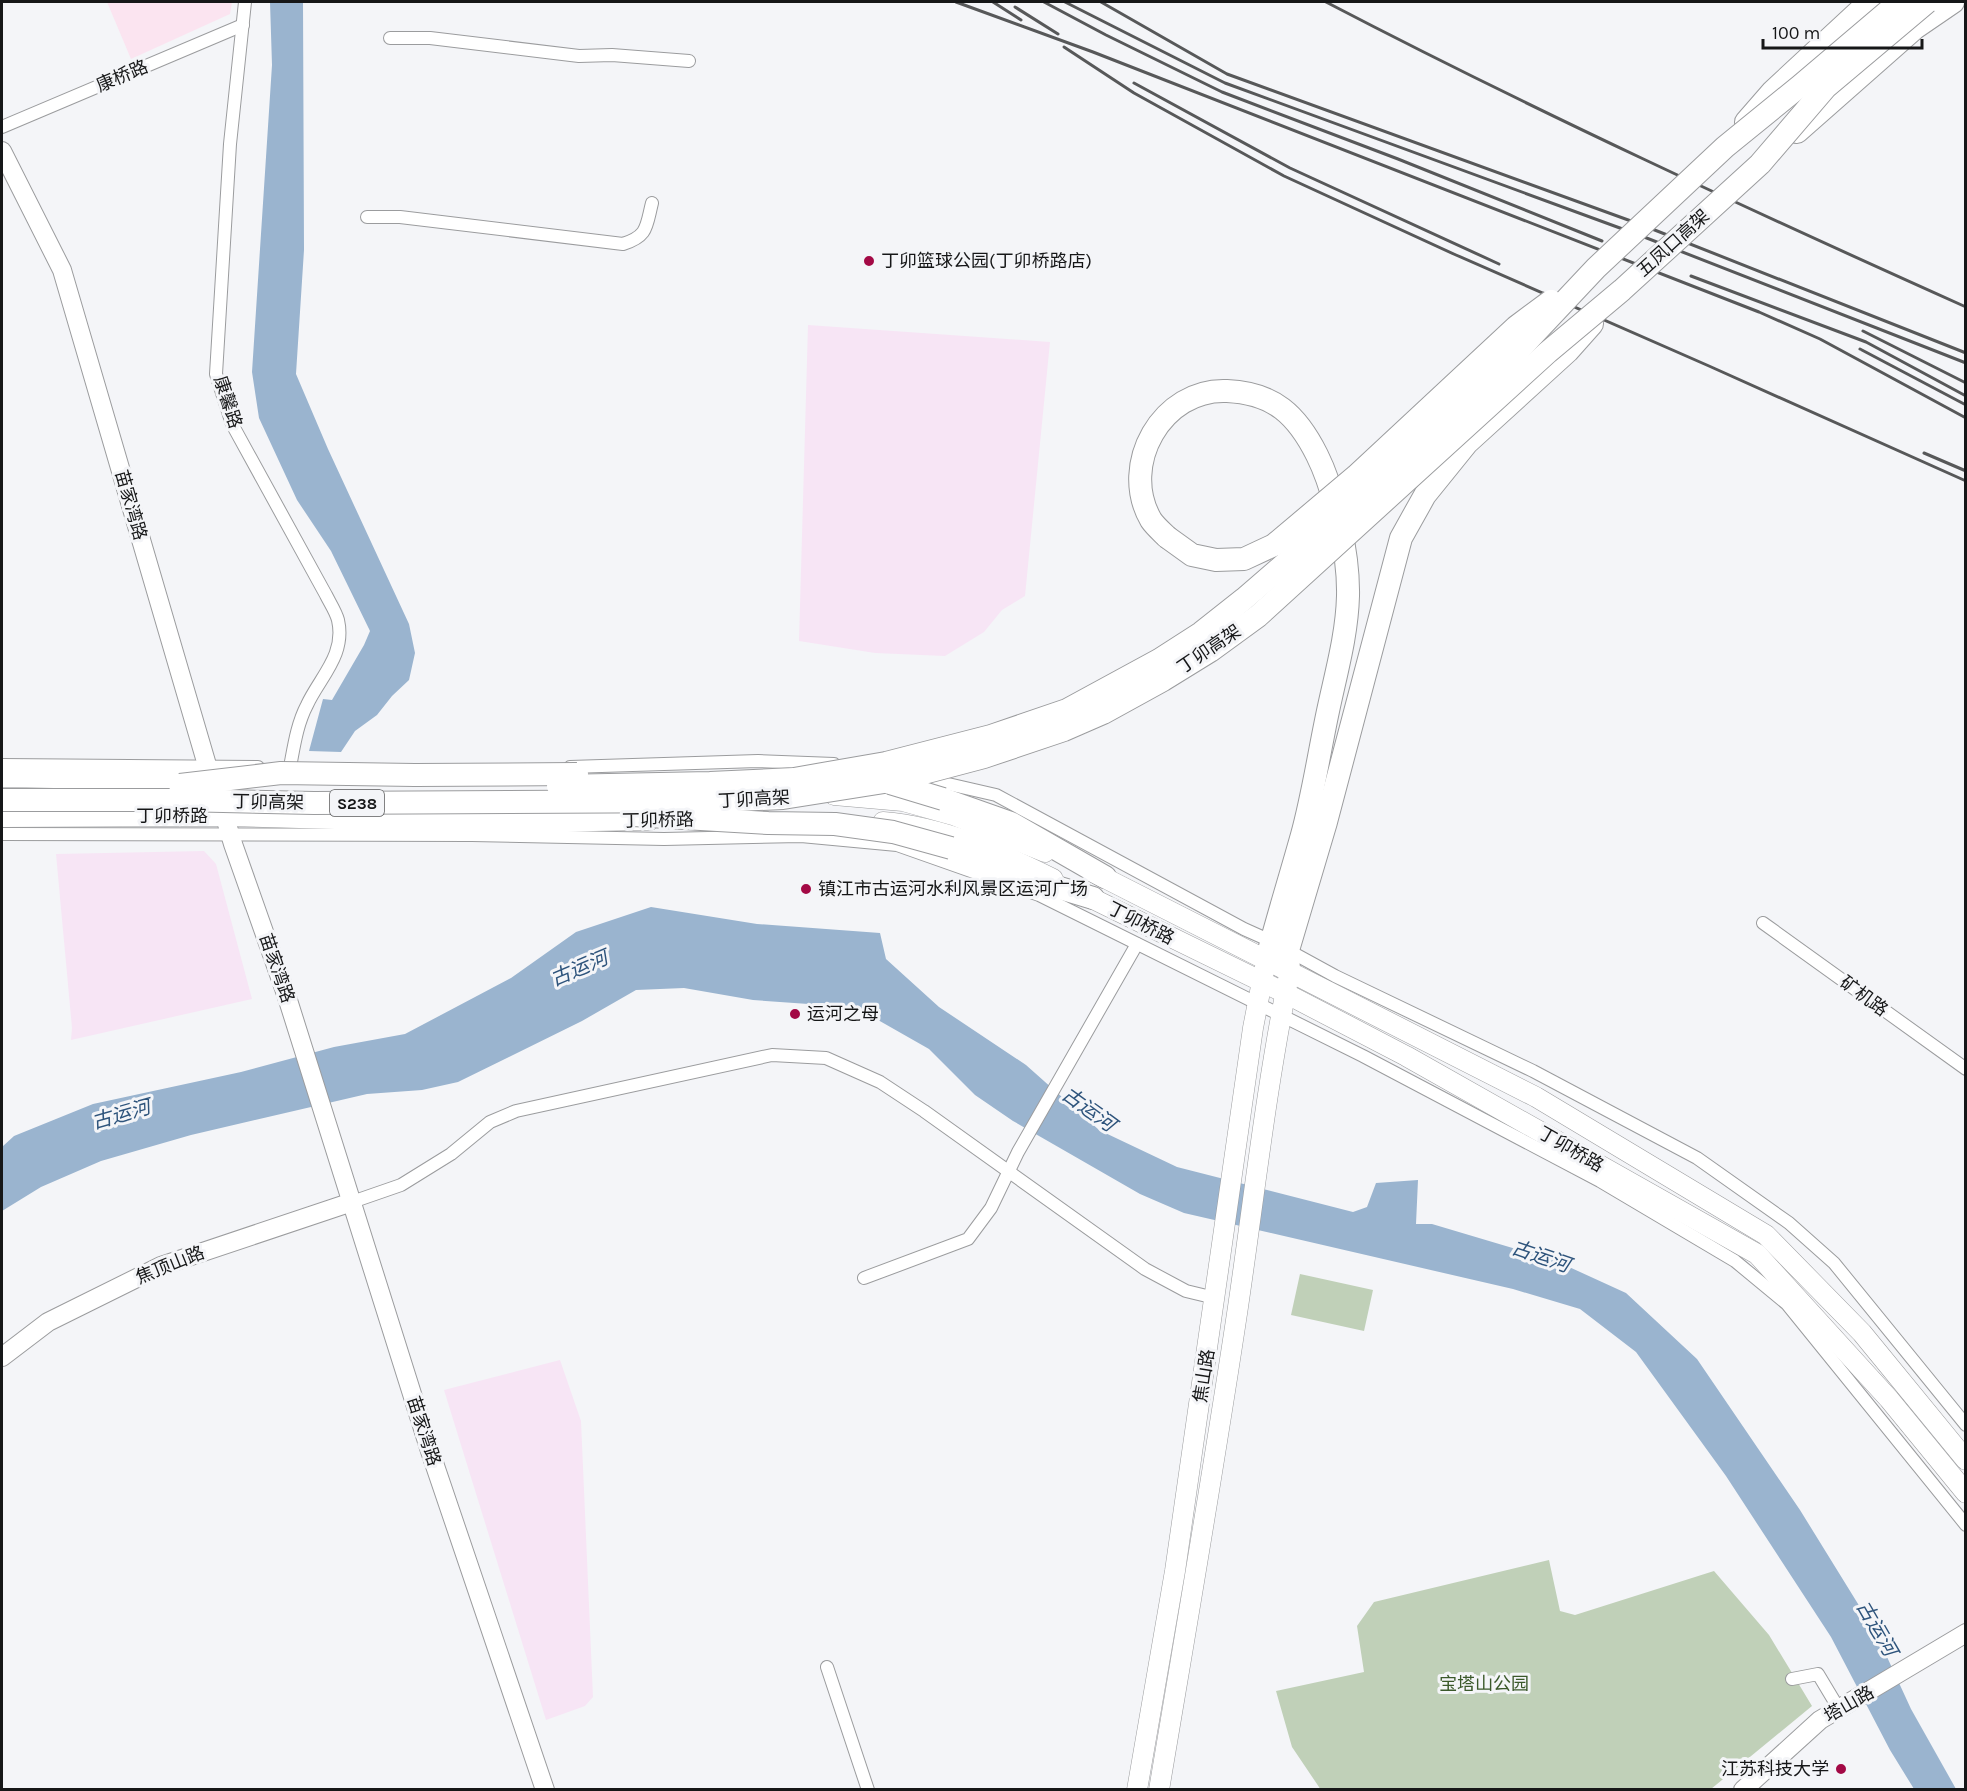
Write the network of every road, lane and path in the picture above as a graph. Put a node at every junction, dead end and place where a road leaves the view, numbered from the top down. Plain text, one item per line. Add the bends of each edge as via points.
1 (245, 2) edge
2 (1869, 2) edge
3 (1899, 2) edge
4 (1927, 2) edge
5 (1953, 2) edge
6 (243, 25) junction
7 (390, 39) dead end
8 (689, 61) dead end
9 (2, 128) edge
10 (1725, 147) junction
11 (2, 151) edge
12 (1760, 164) junction
13 (652, 203) dead end
14 (367, 217) dead end
15 (1596, 268) junction
16 (1622, 290) junction
17 (1407, 469) junction
18 (2, 765) edge
19 (290, 767) junction
20 (210, 771) junction
21 (2, 777) edge
22 (180, 785) junction
23 (2, 786) edge
24 (712, 792) junction
25 (2, 800) edge
26 (314, 803) junction
27 (2, 817) edge
28 (228, 826) junction
29 (2, 834) edge
30 (1105, 877) junction
31 (1092, 898) junction
32 (1763, 923) dead end
33 (1137, 944) junction
34 (1272, 959) junction
35 (1287, 983) junction
36 (1257, 1003) junction
37 (1281, 1015) junction
38 (1965, 1069) edge
39 (1009, 1172) junction
40 (352, 1202) junction
41 (864, 1278) dead end
42 (1215, 1298) junction
43 (2, 1357) edge
44 (1965, 1425) edge
45 (1965, 1460) edge
46 (1965, 1493) edge
47 (1965, 1525) edge
48 (1965, 1633) edge
49 (827, 1667) dead end
50 (1792, 1679) dead end
51 (1839, 1709) junction
52 (545, 1790) edge
53 (868, 1790) edge
54 (1137, 1790) edge
55 (1159, 1790) edge
56 (1743, 1790) edge

1 - 6 street, 康馨路
2 - 10 highway, bridge via 1773,91
3 - 10 highway, 五凤口高架, bridge
4 - 12 highway, 五凤口高架, bridge via 1827,87
5 - 12 highway, bridge via 1915,28
6 - 9 street, 康桥路
6 - 19 street, 康馨路 via 230,144 216,374 232,424 338,621 339,642 333,664 301,719
7 - 8 street via 430,38 579,56
10 - 15 highway, 五凤口高架, bridge
11 - 20 street, 苗家湾路 via 62,270
12 - 16 highway, 五凤口高架, bridge
13 - 14 street via 646,230 637,240 623,244 400,217
15 - 17 highway, 五凤口高架, bridge
15 - 34 highway, bridge via 1516,327 1356,476 1274,545 1244,559 1216,560 1192,555 1152,521 1141,479 1144,452 1155,428 1168,412 1215,390 1243,392 1269,400 1291,415 1307,435 1328,480 1337,512 1348,594 1344,637
16 - 17 highway, 五凤口高架, bridge
16 - 34 highway, bridge via 1568,351 1467,443 1425,495 1401,538 1326,822
17 - 24 highway, 丁卯高架, bridge via 1258,616 1210,651 1103,713 1025,744 897,780 783,798
18 - 20 street
19 - 20 street
19 - 34 street via 442,770 758,760 867,765 996,795 1244,929
20 - 21 main road, 丁卯桥路 / S238 via 158,780
20 - 28 street, 苗家湾路
20 - 30 main road, 丁卯桥路 / S238 via 812,794 903,801 953,815
22 - 23 highway, 丁卯高架 / S238
22 - 24 highway, 丁卯高架 / S238, bridge
22 - 30 highway, bridge via 281,773 543,774 815,768 884,782 1011,823
24 - 26 highway, 丁卯高架 / S238, bridge
25 - 26 highway, 丁卯高架 / S238, bridge
26 - 31 highway, bridge via 410,815 628,815 835,824 893,832 951,848 1011,873
27 - 28 main road, 丁卯桥路 / S238
28 - 29 street
28 - 31 main road, 丁卯桥路 / S238 via 813,817 910,825 970,842 1020,862
28 - 33 street via 664,839 801,836 897,845 1039,895
28 - 40 street, 苗家湾路
30 - 34 main road, 丁卯桥路 / S238
31 - 34 main road, 丁卯桥路 / S238
32 - 38 street, 矿机路
33 - 36 street
33 - 39 street
34 - 35 highway
34 - 35 main road, 丁卯桥路 / S238
34 - 36 main road, 焦山路
34 - 44 street via 1335,976 1533,1071 1697,1158 1789,1223 1834,1263
35 - 37 main road, 焦山路
35 - 45 main road, 丁卯桥路 / S238 via 1536,1097 1766,1235 1862,1333
35 - 46 main road, 丁卯桥路 / S238 via 1406,1056 1757,1254 1890,1399
36 - 37 street
36 - 42 main road, 焦山路
37 - 47 street via 1600,1180 1735,1262 1787,1304
37 - 55 main road, 焦山路 via 1219,1433
39 - 40 street via 880,1082 826,1059 772,1054 516,1111 490,1122 451,1154 401,1185
39 - 41 street via 991,1208 968,1239
39 - 42 street via 1145,1269 1186,1291
40 - 43 street, 焦顶山路 via 161,1266 48,1322
40 - 52 street, 苗家湾路 via 430,1451
42 - 54 main road, 焦山路 via 1175,1571
48 - 51 street, 塔山路
49 - 53 street
50 - 51 street via 1818,1674
51 - 56 street, 塔山路 via 1820,1720

